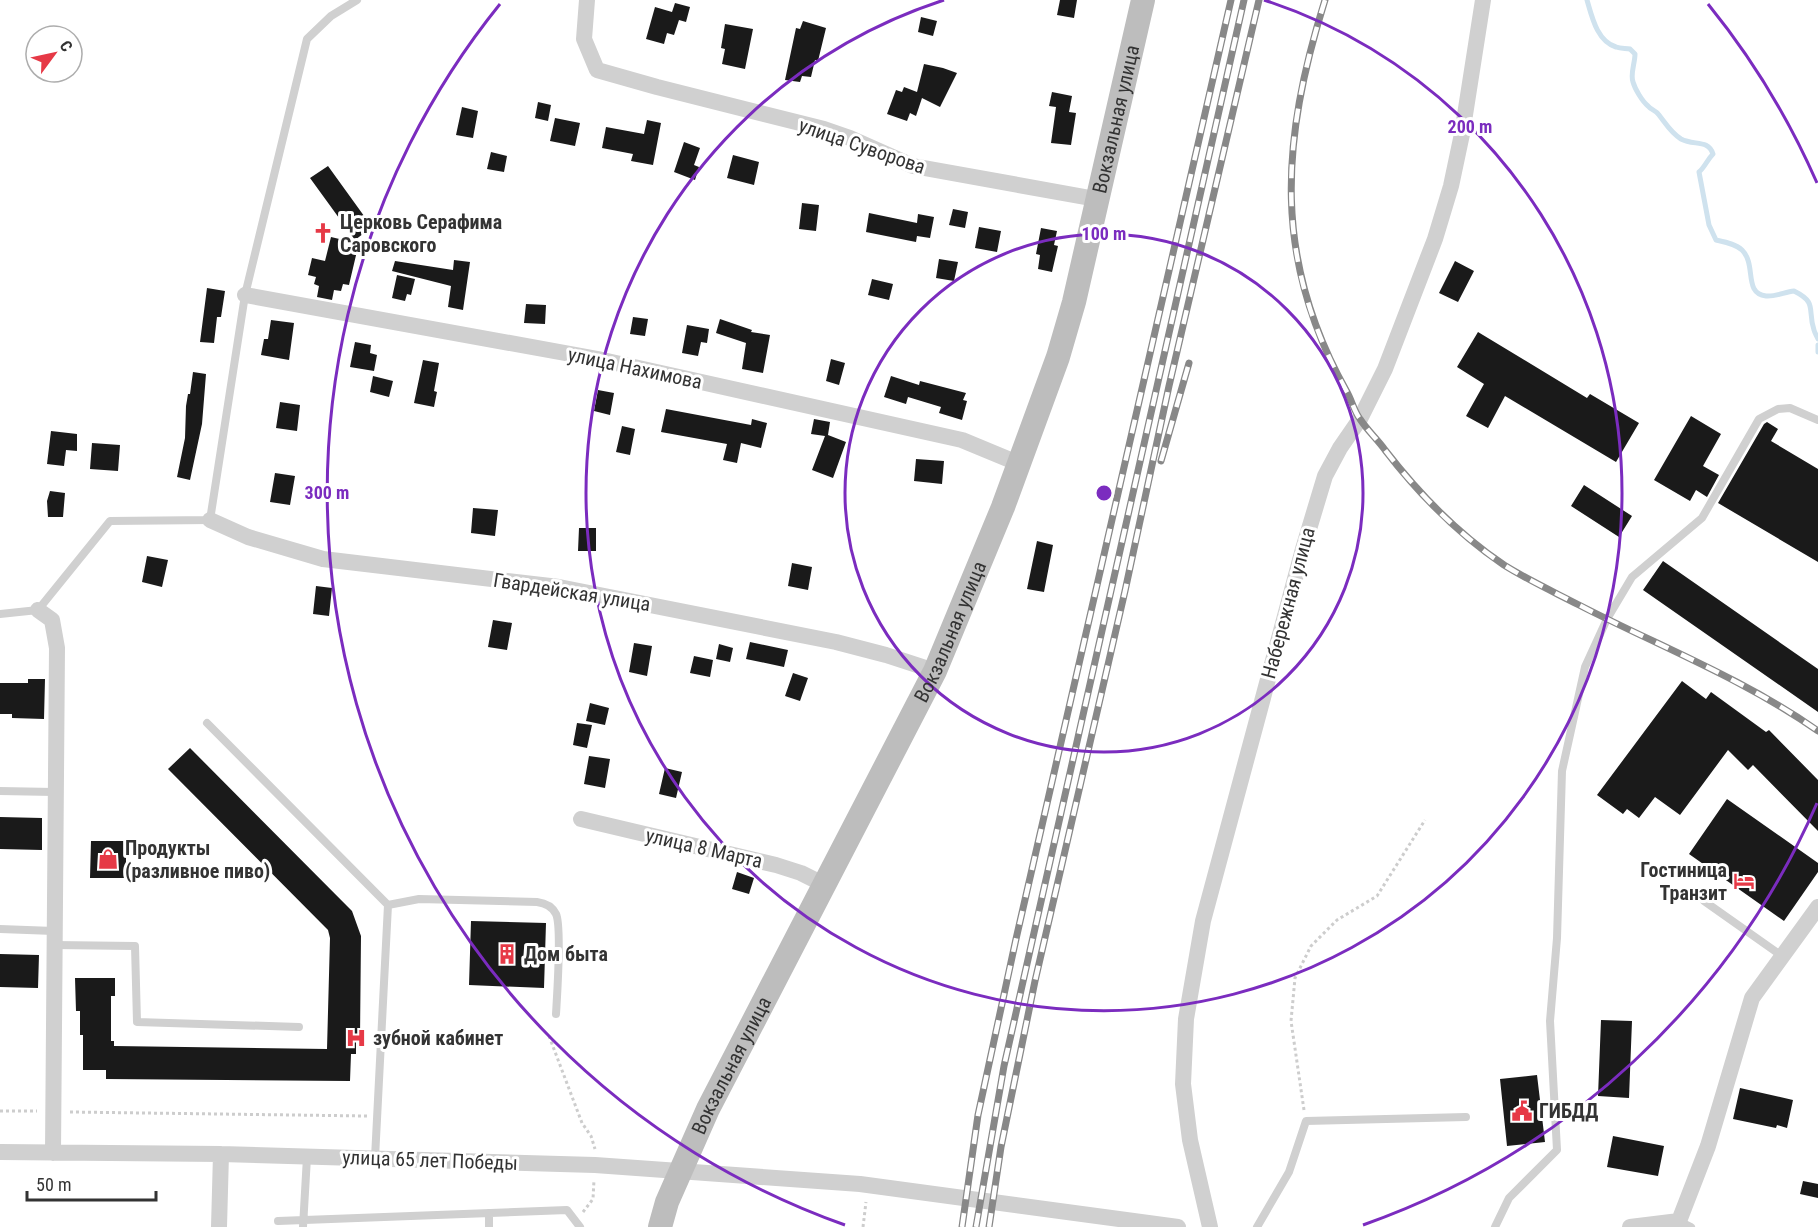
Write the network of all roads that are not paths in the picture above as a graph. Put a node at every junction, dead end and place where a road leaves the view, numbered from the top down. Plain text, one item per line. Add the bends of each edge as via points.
1 (357, 0) edge
2 (587, 0) edge
3 (1143, 0) edge
4 (1483, 0) edge
5 (1096, 199) junction
6 (244, 295) junction
7 (1818, 420) edge
8 (1020, 464) junction
9 (210, 520) junction
10 (38, 610) junction
11 (0, 614) edge
12 (935, 671) junction
13 (207, 723) dead end
14 (0, 791) edge
15 (54, 792) junction
16 (581, 819) dead end
17 (825, 885) junction
18 (1704, 901) dead end
19 (388, 905) junction
20 (1818, 907) edge
21 (0, 929) edge
22 (54, 938) junction
23 (1782, 956) junction
24 (556, 1014) dead end
25 (299, 1027) dead end
26 (1466, 1117) dead end
27 (0, 1152) edge
28 (53, 1153) junction
29 (221, 1154) junction
30 (307, 1156) junction
31 (375, 1158) junction
32 (680, 1172) junction
33 (489, 1213) junction
34 (278, 1221) dead end
35 (304, 1223) edge
36 (578, 1224) edge
37 (1685, 1224) edge
38 (219, 1227) edge
39 (489, 1227) edge
40 (660, 1227) edge
41 (1178, 1227) edge
42 (1210, 1227) edge
43 (1257, 1227) edge
44 (1495, 1227) edge
45 (1630, 1227) edge

1 - 6 lane via 331,16 307,39
2 - 5 street, улица Суворова via 584,39 597,70 824,129 913,166
3 - 5 main road, Вокзальная улица
4 - 42 street, Набережная улица via 1464,124 1435,239 1385,369 1325,476 1203,921 1186,1019 1183,1084 1190,1140
5 - 8 main road, Вокзальная улица via 1074,302
6 - 8 street, улица Нахимова via 610,361 962,440
6 - 9 lane
7 - 44 lane via 1790,408 1778,409 1759,419 1702,518 1632,577 1585,667 1562,771 1557,938 1550,1021 1557,1150 1509,1198
8 - 12 main road, Вокзальная улица
9 - 10 lane via 110,521
9 - 12 street, Гвардейская улица via 248,537 323,559 559,587 836,642
10 - 11 lane
10 - 15 street via 52,620 57,648
12 - 17 main road, Вокзальная улица
13 - 19 lane
14 - 15 lane
15 - 22 street
16 - 17 street, улица 8 Марта via 776,865
17 - 32 main road, Вокзальная улица via 708,1109
18 - 23 lane
19 - 24 lane via 419,899 537,902 551,908 559,922
19 - 31 lane
20 - 23 street
21 - 22 lane
22 - 25 lane via 135,946 137,1022
22 - 28 street
23 - 37 street via 1752,998
26 - 43 lane via 1306,1121 1289,1172
27 - 28 street, улица 65 лет Победы
28 - 29 street, улица 65 лет Победы
29 - 30 street, улица 65 лет Победы
29 - 38 street
30 - 31 street, улица 65 лет Победы
30 - 35 lane
31 - 32 street, улица 65 лет Победы via 595,1165
32 - 40 main road, Вокзальная улица
32 - 41 street, улица 65 лет Победы
33 - 35 lane
33 - 36 lane via 567,1210
33 - 39 lane
34 - 35 lane
37 - 45 street

